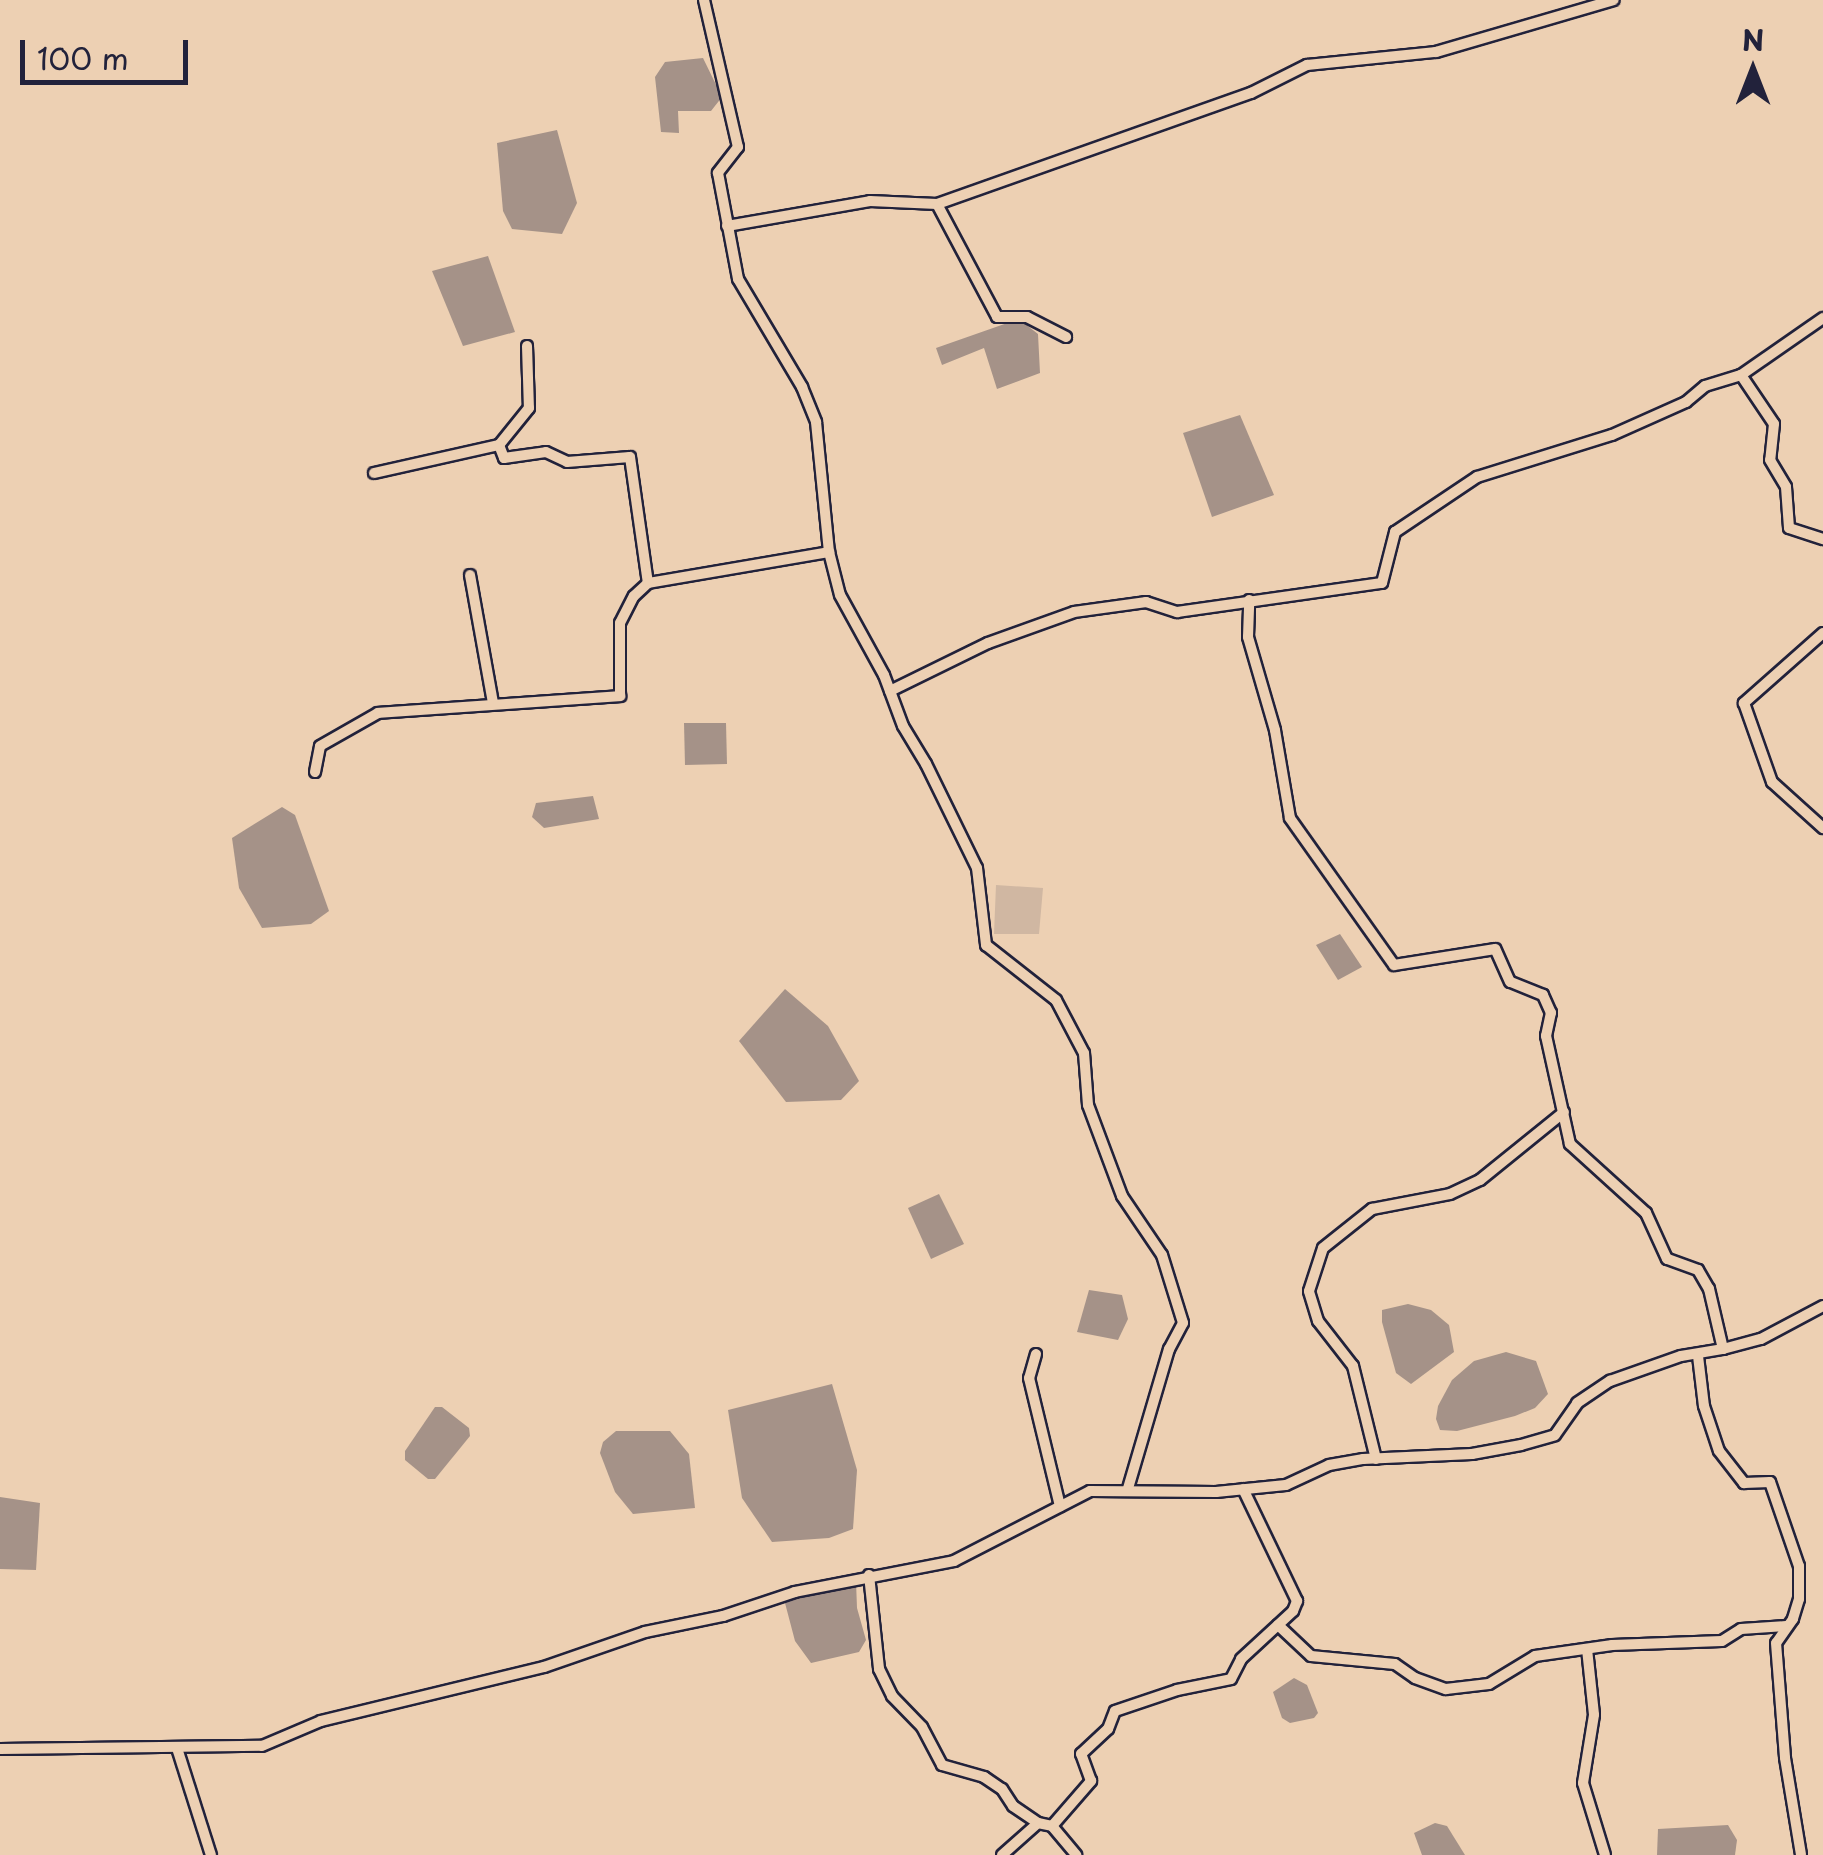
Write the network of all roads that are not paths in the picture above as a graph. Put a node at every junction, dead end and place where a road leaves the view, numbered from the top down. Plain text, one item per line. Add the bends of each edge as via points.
1 (704, 0) edge
2 (1547, 0) edge
3 (1614, 0) edge
4 (1552, 15) junction
5 (937, 204) junction
6 (727, 226) junction
7 (1823, 318) edge
8 (1066, 338) dead end
9 (527, 346) dead end
10 (1741, 376) junction
11 (499, 444) junction
12 (374, 473) dead end
13 (1823, 540) edge
14 (829, 552) junction
15 (470, 575) dead end
16 (648, 583) junction
17 (1248, 600) junction
18 (1823, 634) edge
19 (890, 691) junction
20 (494, 703) junction
21 (315, 772) dead end
22 (1823, 828) edge
23 (1564, 1112) junction
24 (1823, 1306) edge
25 (1723, 1349) junction
26 (1036, 1354) dead end
27 (1698, 1356) junction
28 (1376, 1459) junction
29 (1128, 1488) junction
30 (1244, 1489) junction
31 (1060, 1506) junction
32 (869, 1575) junction
33 (1278, 1624) junction
34 (1786, 1626) junction
35 (1588, 1649) junction
36 (177, 1748) junction
37 (0, 1749) edge
38 (1038, 1824) junction
39 (1052, 1826) junction
40 (211, 1855) edge
41 (1002, 1855) edge
42 (1076, 1855) edge
43 (1605, 1855) edge
44 (1801, 1855) edge

1 - 6 street via 738,147 718,173
2 - 4 street
3 - 4 street
4 - 5 street via 1436,52 1307,65 1251,93
5 - 6 street via 870,202
5 - 8 street via 997,316 1027,316
6 - 14 street via 738,279 816,422
7 - 10 street
9 - 11 street via 528,408
10 - 13 street via 1774,424 1770,460 1786,487 1789,528
10 - 17 street via 1705,386 1686,402 1612,434 1477,477 1396,532 1382,584
11 - 12 street
11 - 16 street via 504,458 546,452 567,462 630,457
14 - 16 street
14 - 19 street via 840,595
15 - 20 street
16 - 20 street via 620,623 620,696
17 - 19 street via 1178,612 1146,602 1074,612 988,643
17 - 23 street via 1248,637 1275,730 1290,818 1394,965 1495,949 1510,982 1543,995
18 - 22 street via 1744,704 1772,782
19 - 29 street via 978,868 986,945 1056,1000 1084,1053 1088,1106 1122,1196 1162,1255 1178,1306 1183,1323 1169,1349
20 - 21 street via 378,713 320,746
23 - 25 street via 1570,1144 1646,1214 1667,1259 1698,1270
23 - 28 street via 1480,1180 1450,1194 1372,1210 1323,1248 1309,1292 1318,1321 1353,1366
24 - 25 street via 1761,1339
25 - 27 street
26 - 31 street via 1029,1378
27 - 28 street via 1610,1381 1577,1404 1555,1435 1472,1454
27 - 34 street via 1719,1451 1744,1483 1770,1482 1784,1510 1799,1566 1799,1599
28 - 30 street via 1329,1465 1286,1485
29 - 30 street
29 - 31 street via 1090,1491
30 - 33 street via 1298,1602
31 - 32 street via 954,1560
32 - 36 street via 645,1632 482,1684 320,1721 262,1746
32 - 38 street via 879,1669 892,1696 922,1727 942,1765 984,1776
33 - 35 street via 1311,1656 1394,1664 1446,1690 1489,1684 1535,1656
33 - 39 street via 1241,1659 1231,1679 1115,1711 1108,1730 1080,1754 1091,1781
34 - 35 street via 1740,1629 1722,1640
34 - 44 street via 1776,1643
35 - 43 street via 1594,1715 1583,1783
36 - 37 street
36 - 40 street
38 - 39 street
38 - 41 street
39 - 42 street

